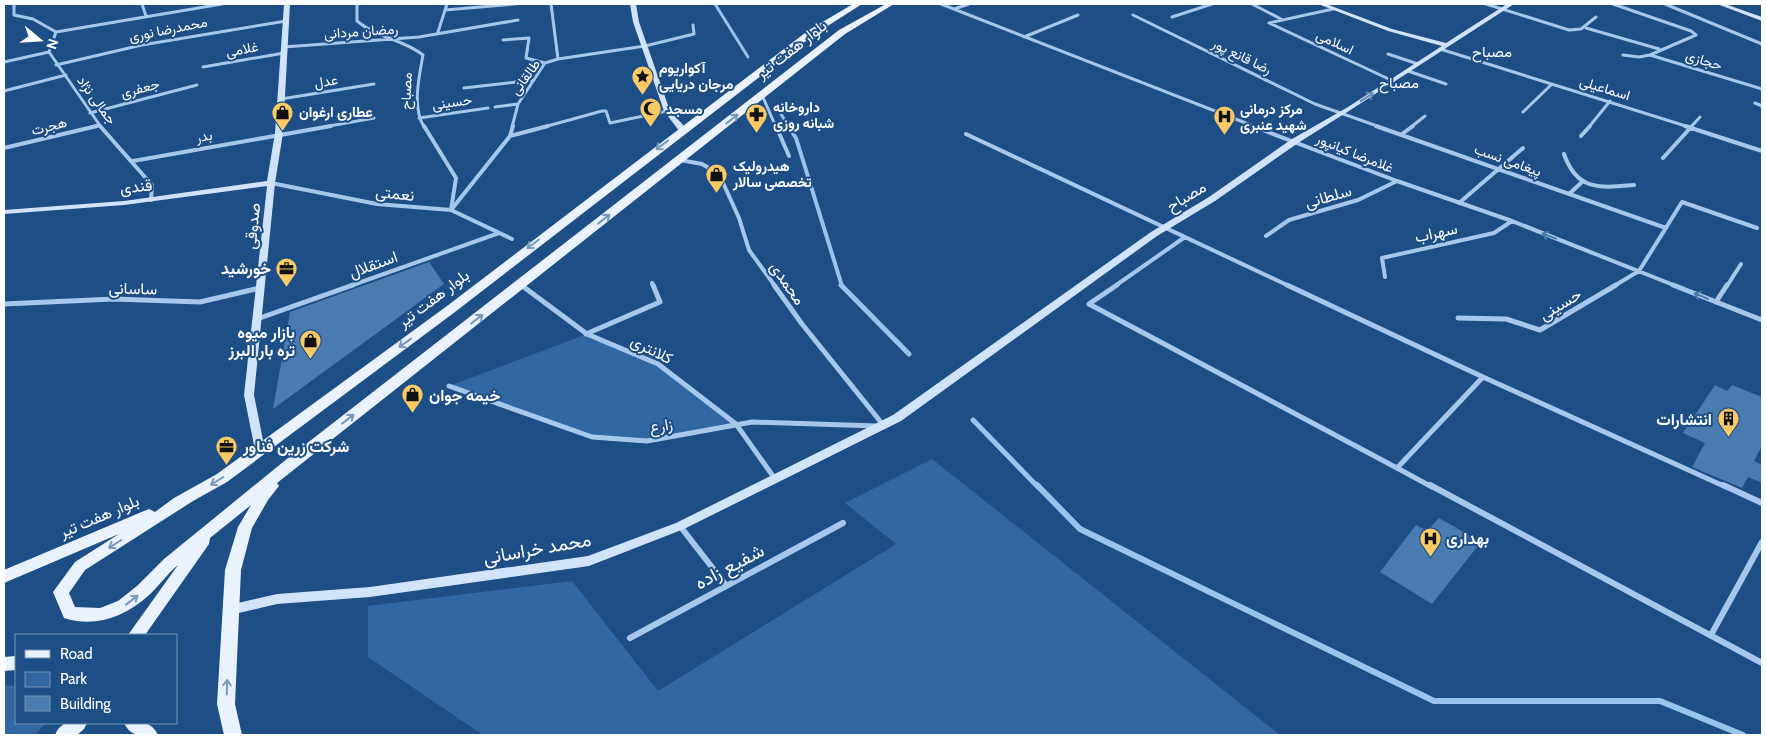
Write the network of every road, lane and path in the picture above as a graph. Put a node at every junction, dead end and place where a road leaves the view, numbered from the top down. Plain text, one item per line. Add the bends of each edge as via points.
1 (14, 4) edge
2 (142, 4) edge
3 (222, 4) edge
4 (287, 4) edge
5 (357, 4) edge
6 (447, 4) edge
7 (515, 4) edge
8 (551, 4) edge
9 (633, 4) edge
10 (858, 4) edge
11 (891, 4) edge
12 (941, 4) edge
13 (969, 4) edge
14 (1212, 4) edge
15 (1253, 4) edge
16 (1260, 4) edge
17 (1321, 4) edge
18 (1486, 4) edge
19 (1512, 4) edge
20 (1613, 4) edge
21 (1664, 4) edge
22 (1720, 4) edge
23 (1736, 4) edge
24 (195, 6) edge
25 (954, 9) junction
26 (1333, 9) junction
27 (445, 10) junction
28 (1501, 10) junction
29 (1762, 13) edge
30 (1078, 15) dead end
31 (1133, 15) dead end
32 (146, 16) junction
33 (1172, 17) dead end
34 (1596, 17) dead end
35 (1762, 18) edge
36 (1281, 19) junction
37 (286, 20) junction
38 (518, 20) dead end
39 (693, 25) dead end
40 (1586, 28) junction
41 (56, 32) junction
42 (438, 32) junction
43 (1023, 38) junction
44 (394, 40) junction
45 (503, 40) dead end
46 (1762, 44) edge
47 (1447, 45) junction
48 (645, 46) junction
49 (1658, 49) junction
50 (284, 50) junction
51 (1440, 50) junction
52 (49, 52) junction
53 (1388, 54) dead end
54 (1623, 55) dead end
55 (1650, 55) junction
56 (558, 59) junction
57 (4, 62) edge
58 (545, 63) junction
59 (1418, 64) junction
60 (56, 65) junction
61 (203, 67) dead end
62 (1408, 70) junction
63 (66, 75) junction
64 (534, 80) junction
65 (1392, 80) junction
66 (1762, 83) edge
67 (197, 84) dead end
68 (374, 84) dead end
69 (1446, 84) dead end
70 (1552, 84) junction
71 (742, 86) junction
72 (1756, 87) junction
73 (464, 88) dead end
74 (1762, 89) edge
75 (4, 91) edge
76 (764, 94) junction
77 (281, 99) junction
78 (723, 101) junction
79 (1610, 101) junction
80 (1755, 103) dead end
81 (518, 104) junction
82 (747, 106) junction
83 (1762, 106) edge
84 (495, 107) dead end
85 (488, 108) dead end
86 (667, 111) junction
87 (1523, 112) dead end
88 (90, 113) junction
89 (1342, 114) junction
90 (1425, 116) dead end
91 (1700, 117) dead end
92 (374, 118) dead end
93 (419, 118) junction
94 (99, 125) junction
95 (1691, 127) junction
96 (683, 130) junction
97 (279, 133) junction
98 (966, 134) dead end
99 (1402, 134) junction
100 (510, 136) junction
101 (1581, 136) dead end
102 (1296, 141) junction
103 (4, 148) edge
104 (1523, 148) dead end
105 (1762, 151) edge
106 (1564, 154) dead end
107 (789, 156) dead end
108 (1663, 158) dead end
109 (680, 160) junction
110 (132, 161) junction
111 (1499, 170) junction
112 (1397, 182) junction
113 (271, 183) junction
114 (1581, 183) junction
115 (1634, 185) dead end
116 (1569, 194) junction
117 (152, 200) junction
118 (1459, 203) junction
119 (451, 210) junction
120 (4, 212) edge
121 (1512, 221) junction
122 (1164, 228) junction
123 (1666, 228) junction
124 (1756, 228) dead end
125 (499, 232) junction
126 (1266, 236) dead end
127 (1185, 237) junction
128 (512, 239) dead end
129 (1741, 264) dead end
130 (1639, 271) junction
131 (1385, 277) dead end
132 (652, 283) dead end
133 (521, 285) junction
134 (260, 288) junction
135 (1716, 302) junction
136 (4, 304) edge
137 (1458, 318) dead end
138 (256, 320) junction
139 (1762, 320) edge
140 (586, 334) junction
141 (1483, 377) junction
142 (449, 386) dead end
143 (736, 424) junction
144 (885, 426) junction
145 (260, 450) junction
146 (294, 462) junction
147 (1397, 468) junction
148 (775, 479) junction
149 (186, 499) junction
150 (1762, 503) edge
151 (843, 523) dead end
152 (214, 526) junction
153 (680, 526) junction
154 (1762, 542) edge
155 (4, 577) edge
156 (726, 584) junction
157 (230, 610) junction
158 (137, 634) edge
159 (1711, 636) junction
160 (630, 638) dead end
161 (1762, 663) edge
162 (77, 724) edge
163 (134, 724) edge
164 (64, 735) edge
165 (149, 735) edge
166 (233, 735) edge

1 - 41 street via 14,15 33,19
2 - 32 street
3 - 24 street
4 - 37 street, صدوقی
5 - 44 street, مصباح via 357,21 367,31
6 - 27 street
7 - 27 street
8 - 56 street
9 - 48 street
10 - 71 main road, بلوار هفت تیر via 812,32
11 - 76 main road, بلوار هفت تیر via 842,32
12 - 25 street, غلامرضا کیانپور
13 - 25 street
14 - 33 street
15 - 16 street
15 - 36 street
17 - 26 street
18 - 28 street
19 - 28 street, مصباح
20 - 49 street via 1691,30 1696,35
21 - 46 street
22 - 35 street
23 - 29 street
24 - 32 street
25 - 43 street, غلامرضا کیانپور
26 - 36 street
26 - 47 street via 1390,30
27 - 42 street
28 - 40 street via 1569,30
28 - 47 street, مصباح
30 - 43 street
31 - 89 street, رضا قانع پور via 1315,104
32 - 41 street
34 - 40 street
36 - 65 street, اسلامی via 1270,23
37 - 50 street, صدوقی
37 - 60 street, محمدرضا نوری via 142,45
38 - 42 street, رمضان مردانی
39 - 48 street, طالقانی via 694,34
40 - 49 street
41 - 52 street
42 - 44 street, رمضان مردانی
43 - 102 street, غلامرضا کیانپور
44 - 50 street, رمضان مردانی
44 - 93 street, مصباح via 415,47 423,56 418,82
45 - 58 street via 529,38 526,58
47 - 51 street, مصباح
48 - 56 street, طالقانی
48 - 86 street
49 - 55 street
50 - 61 street, غلامی
50 - 77 street, صدوقی
51 - 59 street, مصباح
51 - 70 street, اسماعیلی
52 - 57 street
52 - 60 street, جمالی نژاد
53 - 59 street
54 - 55 street, حجازی
55 - 72 street, حجازی
56 - 58 street, طالقانی
58 - 64 street, طالقانی
59 - 62 street, مصباح
60 - 63 street, جمالی نژاد
62 - 65 street, مصباح
62 - 69 street
63 - 75 street
63 - 88 street, جمالی نژاد
64 - 73 street
64 - 81 street, طالقانی
89 -> 65 street, مصباح
66 - 72 street
67 - 88 street, جعفری
68 - 77 street, عدل
70 - 79 street, اسماعیلی
70 - 87 street
71 - 76 main road via 749,93
71 - 78 main road, بلوار هفت تیر
72 - 74 street, حجازی
76 - 82 main road, بلوار هفت تیر
76 - 107 street
77 - 97 street, صدوقی
78 - 82 main road via 741,99
78 - 96 main road, بلوار هفت تیر
79 - 95 street, اسماعیلی
79 - 101 street
80 - 83 street
81 - 84 street, حسینی
81 - 100 street, طالقانی
109 -> 82 main road, بلوار هفت تیر
85 - 93 street, حسینی
86 - 96 street
86 - 100 street via 610,123 606,111 602,111
88 - 94 street, جمالی نژاد
89 - 99 street, پیغامی نسب
89 - 102 street, مصباح
90 - 99 street
91 - 95 street
92 - 97 street
93 - 119 street, مصباح via 456,178
94 - 103 street, هجرت
94 - 110 street, جمالی نژاد
95 - 105 street, اسماعیلی
95 - 108 street
96 -> 145 main road, بلوار هفت تیر
97 - 110 street, بدر
97 - 113 street, صدوقی
98 - 122 street
99 - 111 street, پیغامی نسب
100 - 119 street, طالقانی
102 - 112 street, غلامرضا کیانپور
102 - 122 street, مصباح
104 - 111 street
106 - 114 street via 1567,165
133 -> 109 main road, بلوار هفت تیر
109 - 144 street, محمدی via 702,164 719,174 749,250 802,324
110 - 117 street, جمالی نژاد via 152,185
111 - 116 street, پیغامی نسب
111 - 118 street
112 - 118 street, غلامرضا کیانپور
112 - 126 street, سلطانی via 1358,200 1290,220
113 - 117 street, قندی
113 - 119 street, نعمتی via 377,204
113 - 134 street, صدوقی
114 - 115 street via 1602,188
114 - 116 street
116 - 123 street, پیغامی نسب
117 - 120 street, قندی
118 - 121 street, غلامرضا کیانپور
119 - 125 street, نعمتی
130 -> 121 street, غلامرضا کیانپور
121 - 131 street, سهراب via 1494,233 1382,258
122 - 127 street
122 - 144 street, مصباح
123 - 124 street via 1682,202
123 - 130 street
125 - 128 street, نعمتی
125 - 138 street, استقلال
127 - 141 street
127 - 147 street via 1089,304
129 - 135 street
135 -> 130 street, غلامرضا کیانپور
130 - 137 street, حسینی via 1540,330 1506,319
132 - 140 street via 660,302
133 - 140 street, کلانتری
146 -> 133 main road, بلوار هفت تیر
134 - 136 street, ساسانی via 200,302 114,300
134 - 138 street, صدوقی
135 - 139 street, غلامرضا کیانپور
138 - 145 street, صدوقی via 249,395
140 - 143 street, کلانتری via 658,364
141 - 147 street
141 - 150 street
142 - 143 street, زارع via 592,437 647,440
143 - 144 street, زارع via 811,422
143 - 148 street, کلانتری
144 - 148 street, محمد خراسانی
145 -> 149 main road, بلوار هفت تیر
146 - 152 main road, بلوار هفت تیر
146 - 157 main road, بلوار هفت تیر via 263,496 245,527 233,570
147 - 159 street
148 - 153 street, محمد خراسانی
149 -> 152 main road via 80,566 61,592 70,613 100,615 124,606
149 - 155 main road, بلوار هفت تیر
151 - 156 street, شفیع زاده
152 - 158 main road
153 - 156 street
153 - 157 street, محمد خراسانی via 589,561 370,592 277,599
154 - 159 street
156 - 160 street, شفیع زاده
166 -> 157 main road, بلوار هفت تیر via 226,704
159 - 161 street
162 - 164 main road
163 - 165 main road

